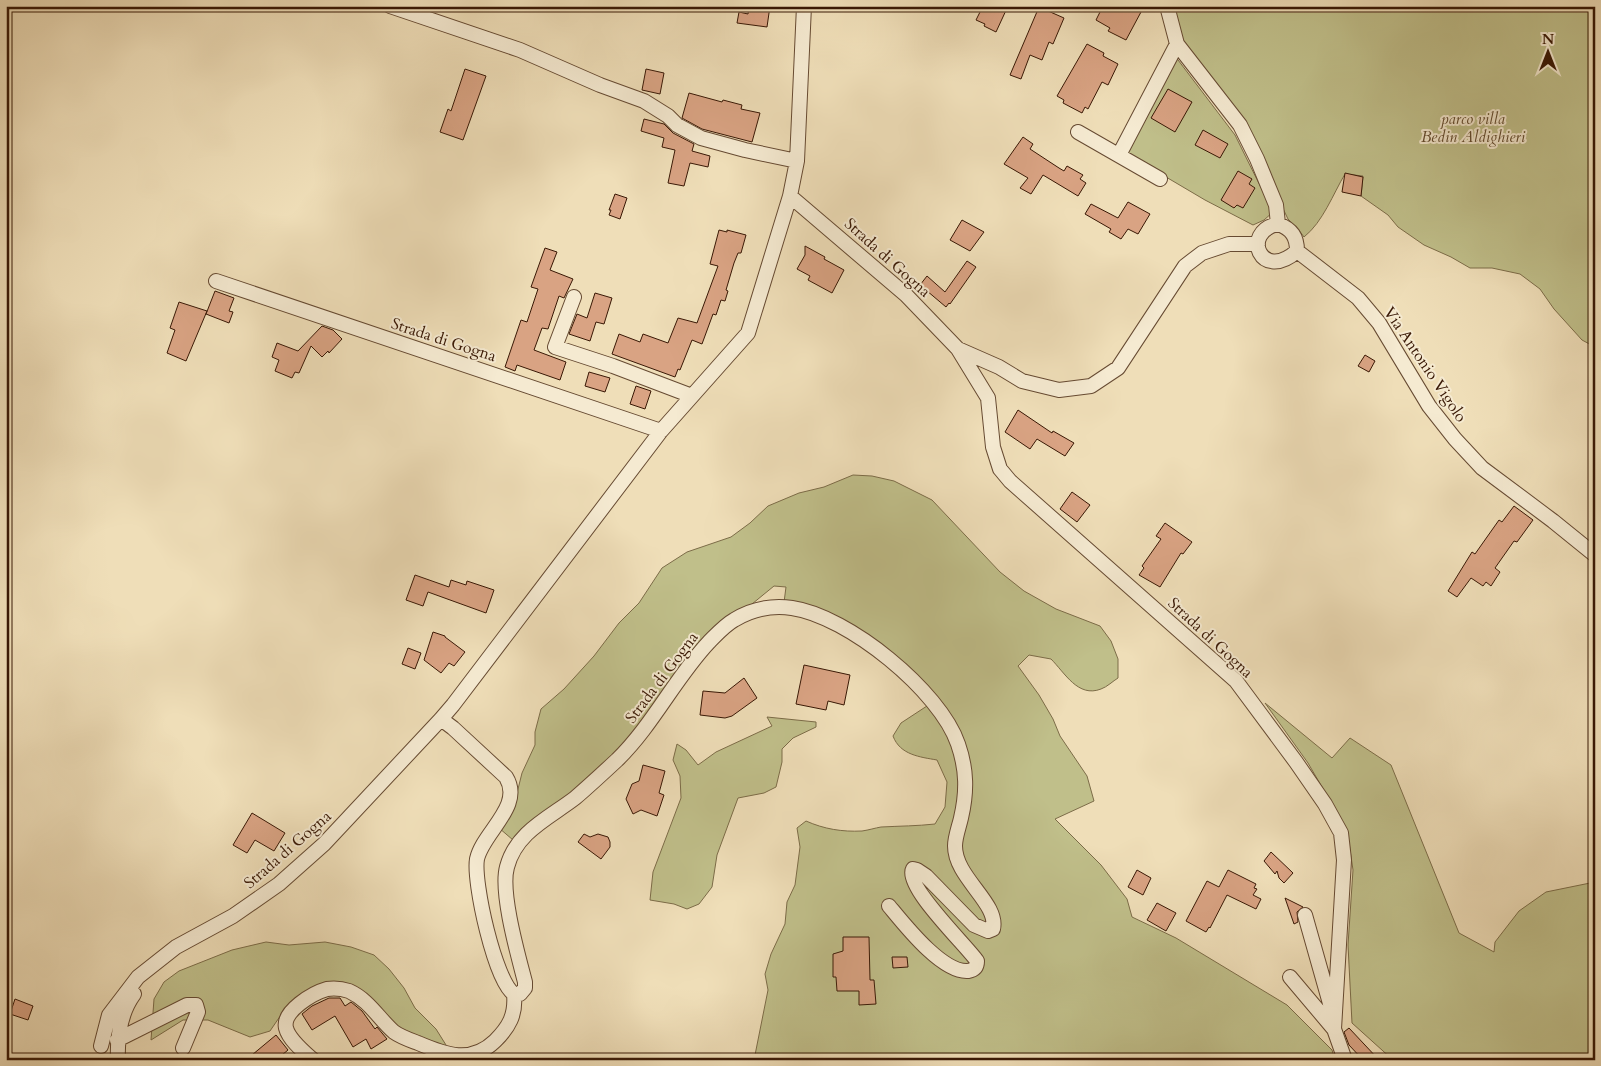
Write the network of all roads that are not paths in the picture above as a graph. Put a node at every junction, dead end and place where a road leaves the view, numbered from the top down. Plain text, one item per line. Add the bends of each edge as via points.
1 (390, 6) edge
2 (804, 6) edge
3 (1167, 6) edge
4 (1177, 44) junction
5 (1078, 132) dead end
6 (1119, 155) junction
7 (797, 161) junction
8 (1160, 179) dead end
9 (790, 196) junction
10 (1278, 224) junction
11 (1258, 244) junction
12 (1297, 251) junction
13 (216, 281) dead end
14 (574, 297) dead end
15 (958, 349) junction
16 (692, 396) junction
17 (661, 431) junction
18 (1595, 555) edge
19 (441, 719) junction
20 (632, 745) junction
21 (626, 762) dead end
22 (888, 906) dead end
23 (1305, 915) dead end
24 (159, 962) junction
25 (1290, 977) dead end
26 (514, 994) junction
27 (1334, 1028) junction
28 (118, 1040) junction
29 (101, 1046) dead end
30 (182, 1048) dead end
31 (118, 1060) edge
32 (313, 1060) edge
33 (1345, 1060) edge

1 - 7 street via 520,50 644,101 701,138
2 - 7 street, Strada di Gogna
3 - 4 street
4 - 6 street
4 - 10 street via 1240,125 1276,205
5 - 6 street
6 - 8 street
7 - 9 street, Strada di Gogna
9 - 15 street, Strada di Gogna via 906,295
9 - 16 street, Strada di Gogna via 748,334
10 - 11 street via 1263,231
10 - 12 street via 1293,233
11 - 12 street via 1267,261 1278,263
11 - 15 street, Strada di Gogna via 1229,244 1202,252 1186,266 1118,368 1091,386 1059,390 1022,381
12 - 18 street, Via Antonio Vigolo via 1358,298 1379,323 1429,406 1482,468
13 - 17 street, Strada di Gogna
14 - 16 street via 555,347
15 - 27 street, Strada di Gogna via 988,398 993,447 1000,469 1236,681 1325,804 1341,833 1344,860
16 - 17 street, Strada di Gogna
17 - 19 street, Strada di Gogna
19 - 24 street, Strada di Gogna via 324,844 278,884 233,916 176,947
19 - 26 street via 510,783 508,804 482,848 476,873 491,944 505,983
20 - 21 street, Strada di Gogna via 634,749
20 - 22 street, Strada di Gogna via 685,670 733,620 764,607 785,608 809,613 845,629 901,668 950,726 963,759 966,786 955,847 961,870 992,912 994,926 988,931 974,925 926,876 913,869 911,873 918,892 977,961 974,970 958,970 934,955
20 - 26 street, Strada di Gogna via 573,799 537,824 514,850 506,868 506,882 525,982 520,994
23 - 27 street, Strada di Gogna
24 - 28 street, Strada di Gogna via 127,1004
24 - 29 street, Strada di Gogna via 138,977 109,1015
25 - 27 street, Strada di Gogna
26 - 32 street, Strada di Gogna via 512,1019 505,1032 488,1048 463,1056 401,1036 350,991 328,989 291,1010 287,1018 289,1034
27 - 33 street, Strada di Gogna
28 - 30 street via 187,1005 196,1005 198,1012
28 - 31 street, Strada di Gogna

